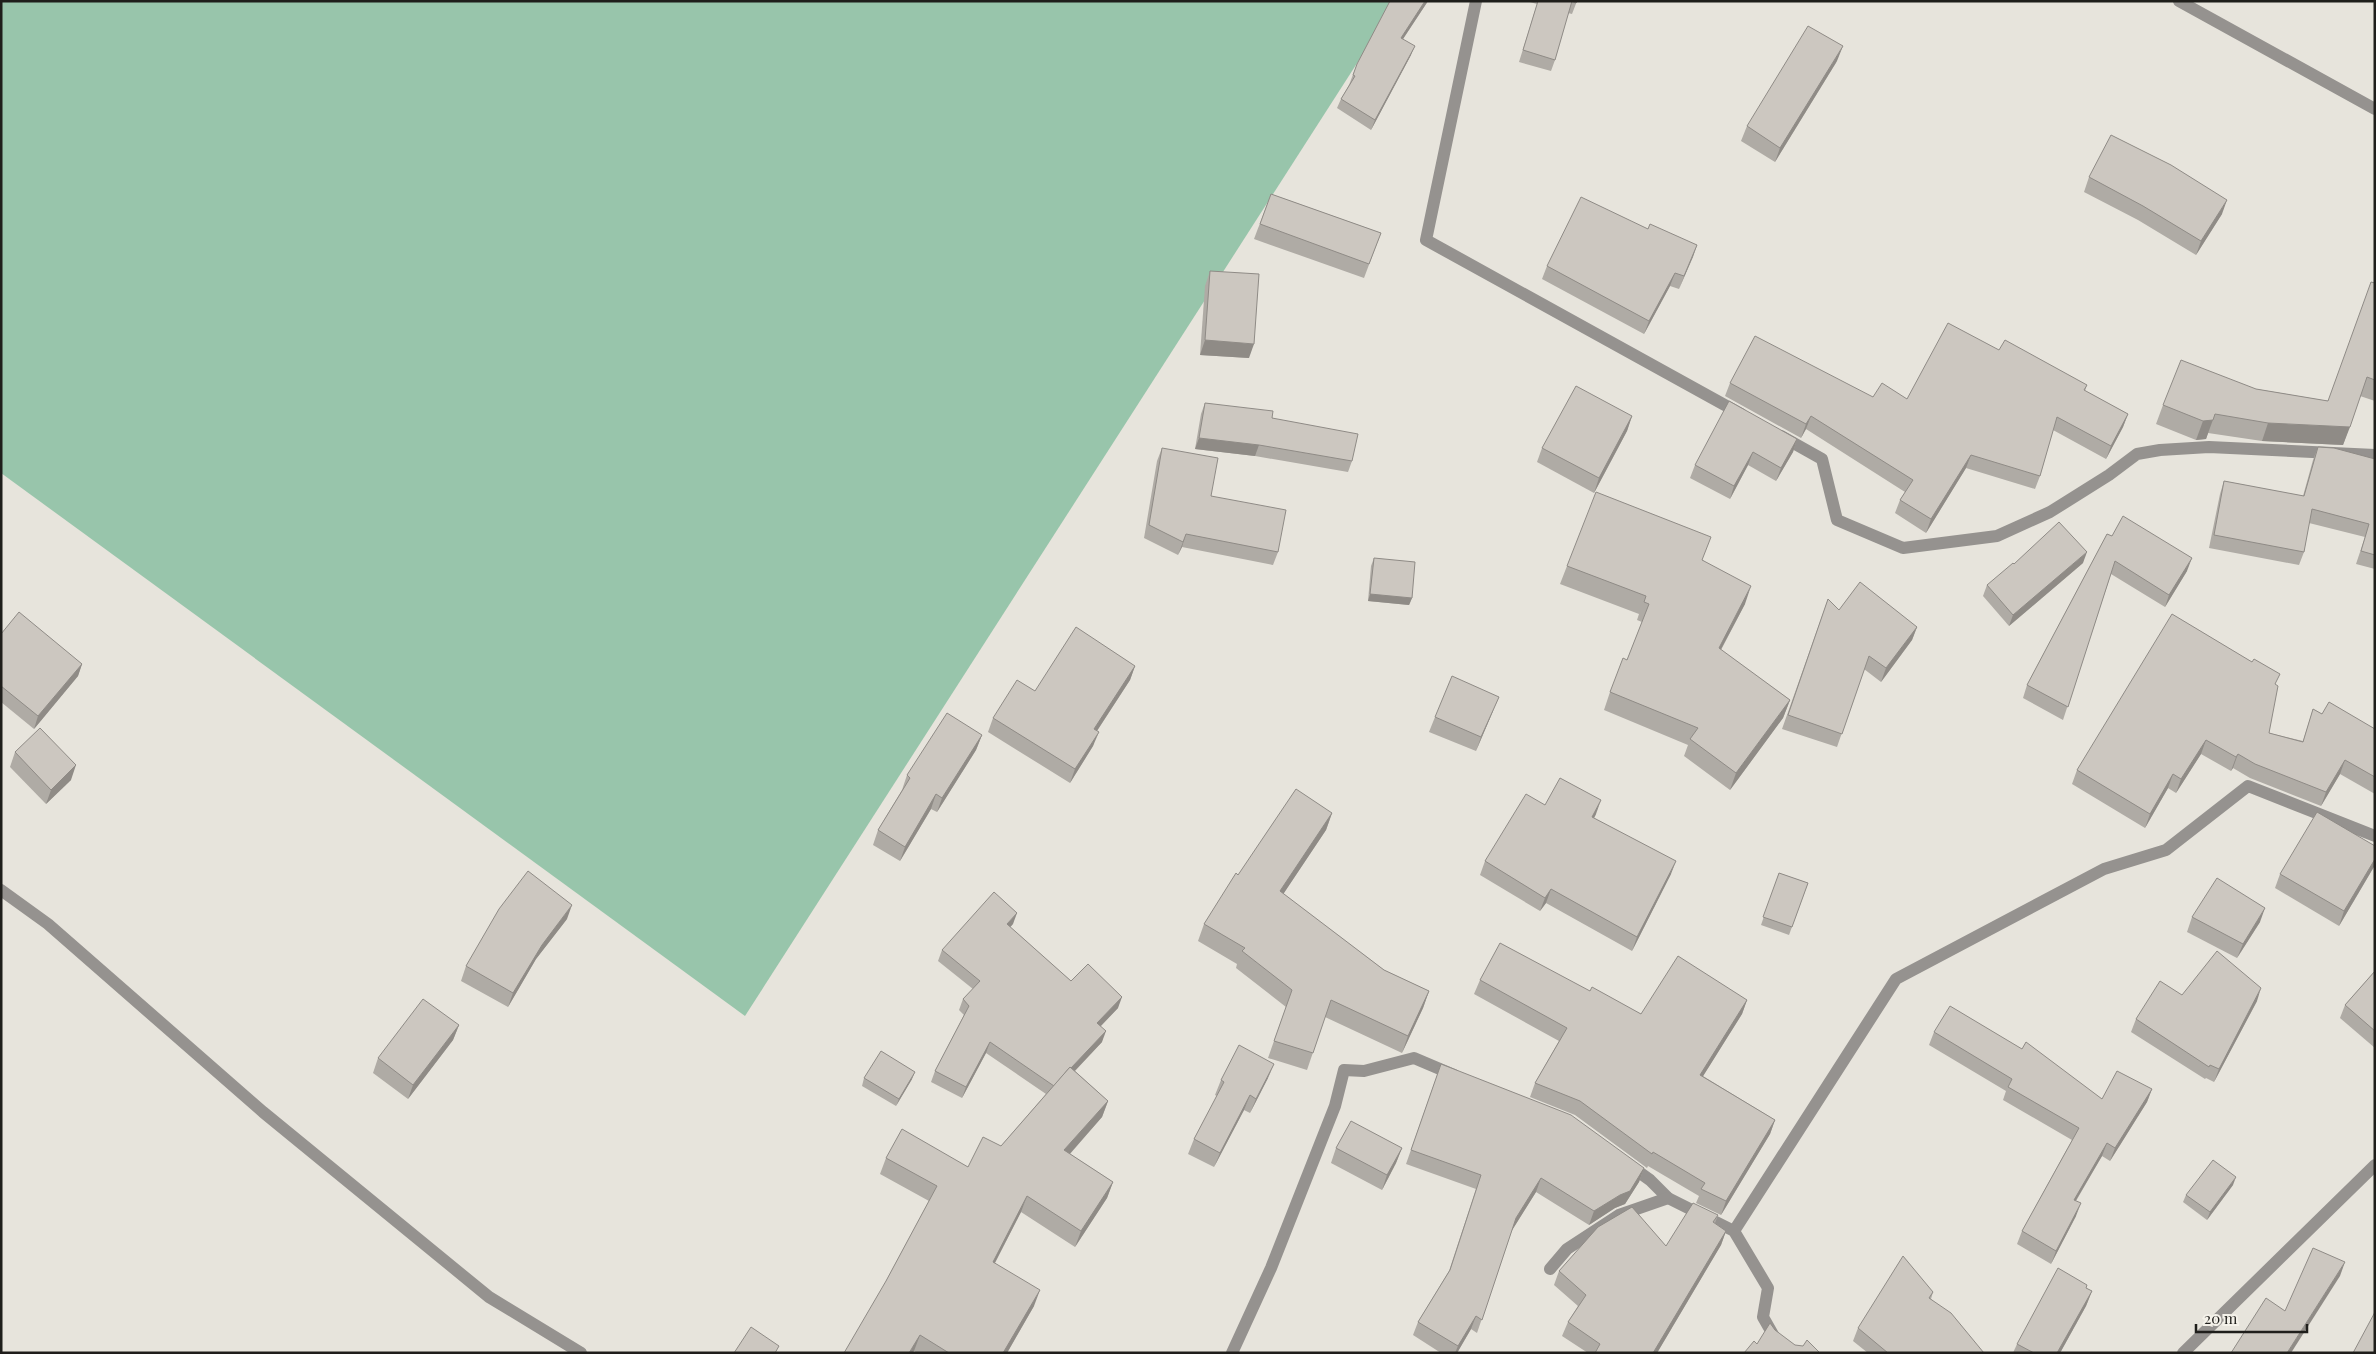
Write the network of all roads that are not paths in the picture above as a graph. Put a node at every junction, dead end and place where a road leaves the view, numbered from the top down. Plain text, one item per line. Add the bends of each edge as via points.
1 (1476, 1) edge
2 (2179, 1) edge
3 (2375, 109) edge
4 (1753, 421) edge
5 (1770, 430) edge
6 (2375, 455) edge
7 (2375, 836) edge
8 (1, 890) edge
9 (1469, 1081) edge
10 (1618, 1157) edge
11 (2375, 1164) edge
12 (1668, 1198) junction
13 (1734, 1232) junction
14 (1550, 1269) dead end
15 (581, 1353) edge
16 (1232, 1353) edge
17 (1794, 1353) edge
18 (2183, 1353) edge

1 - 4 street via 1426,240
2 - 3 street
5 - 6 street via 1822,459 1837,520 1902,548 1997,536 2050,512 2137,454 2209,447
7 - 13 street via 2248,786 2166,850 2104,869 1896,979
8 - 15 street via 48,924 264,1112 489,1297
9 - 16 street via 1414,1058 1364,1071 1344,1070 1335,1106 1271,1268
10 - 12 street via 1650,1180
11 - 18 street
12 - 13 street
12 - 14 street via 1619,1215 1567,1249
13 - 17 street via 1768,1288 1763,1318 1776,1338

